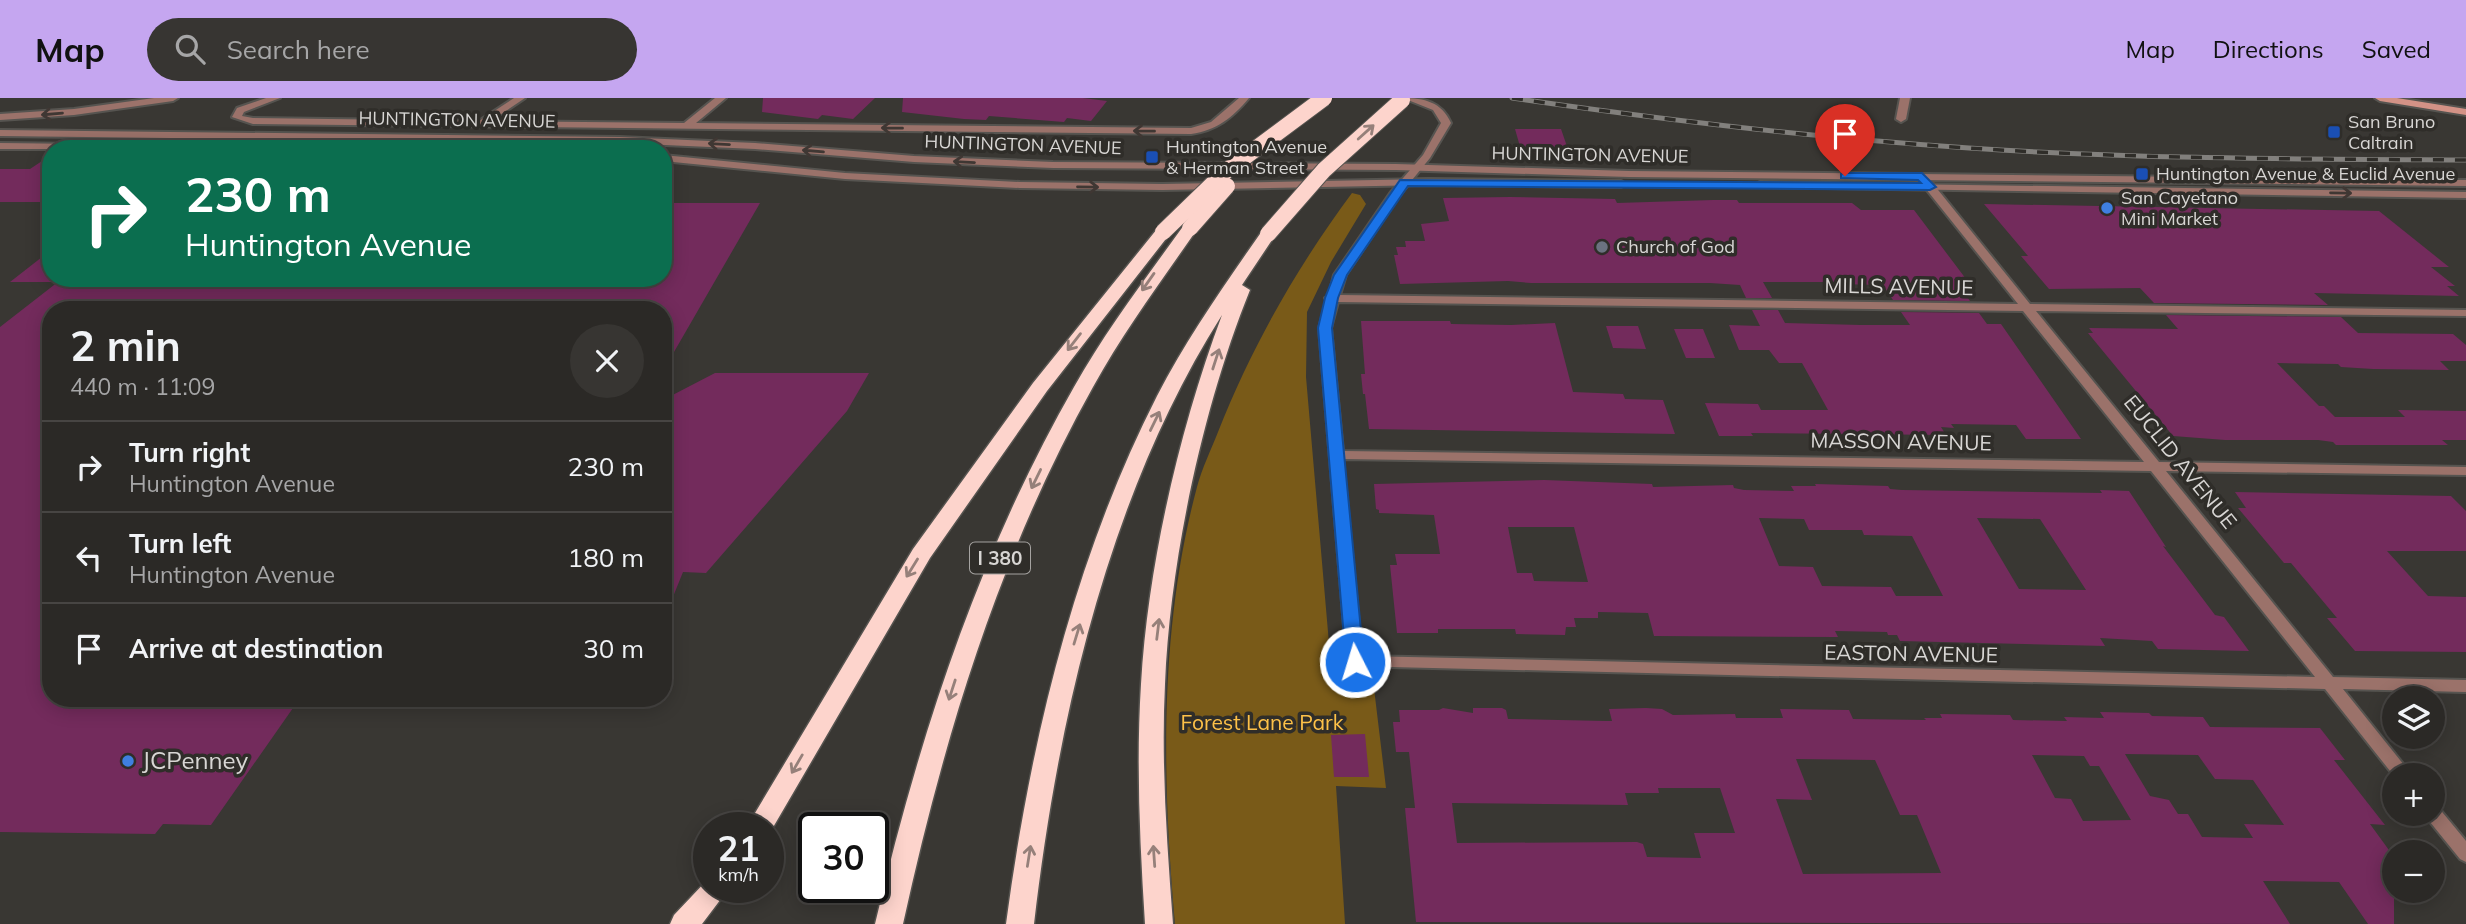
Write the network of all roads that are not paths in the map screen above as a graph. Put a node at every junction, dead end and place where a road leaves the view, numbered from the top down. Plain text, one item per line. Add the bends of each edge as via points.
1 (119, 98) edge
2 (173, 98) edge
3 (275, 98) edge
4 (520, 98) edge
5 (722, 98) edge
6 (1244, 98) edge
7 (1325, 98) edge
8 (1406, 98) edge
9 (2380, 98) edge
10 (2451, 98) edge
11 (1901, 99) edge
12 (104, 108) junction
13 (2461, 111) edge
14 (0, 117) edge
15 (1901, 118) dead end
16 (2466, 118) edge
17 (480, 124) junction
18 (686, 126) junction
19 (0, 133) edge
20 (622, 140) edge
21 (672, 142) edge
22 (0, 146) edge
23 (42, 147) edge
24 (672, 159) edge
25 (1417, 168) junction
26 (1404, 182) junction
27 (1926, 182) junction
28 (2466, 183) edge
29 (2466, 195) edge
30 (1268, 234) junction
31 (1331, 298) junction
32 (2027, 308) junction
33 (2466, 313) edge
34 (1336, 456) junction
35 (2155, 466) junction
36 (2466, 471) edge
37 (2329, 684) junction
38 (2466, 686) edge
39 (2393, 763) edge
40 (768, 812) edge
41 (2443, 826) edge
42 (2466, 854) edge
43 (702, 903) edge
44 (684, 924) edge
45 (890, 924) edge
46 (1020, 924) edge
47 (1159, 924) edge

1 - 12 street
2 - 12 street
3 - 17 street via 237,114 241,120 253,121
4 - 17 street
5 - 18 street
6 -> 18 street via 1212,128 1191,131
7 -> 40 highway, bridge via 1226,171 1163,232 1120,283 921,554
7 -> 45 highway, I 380, bridge via 1255,157 1190,228 1129,308 1096,363 1033,483 960,665 928,768
8 - 25 street via 1437,108 1446,123
30 -> 8 highway, bridge via 1324,170
9 - 13 main road
10 - 13 main road
11 - 15 street
12 -> 14 street
13 - 16 main road
17 - 18 street
20 -> 19 street, HUNTINGTON AVENUE
25 -> 21 street, HUNTINGTON AVENUE via 1013,164
22 - 23 street
24 -> 26 street, HUNTINGTON AVENUE via 1000,185
25 - 26 street
25 - 27 street, HUNTINGTON AVENUE
26 - 27 street, HUNTINGTON AVENUE
26 - 31 street via 1340,275
27 - 28 street, HUNTINGTON AVENUE
27 -> 29 street, HUNTINGTON AVENUE
27 - 32 street, EUCLID AVENUE
46 -> 30 highway via 1042,774 1064,675 1092,584 1147,438 1177,377
47 -> 30 highway via 1151,724 1164,574 1214,365 1236,301
31 - 32 street, MILLS AVENUE
31 - 34 street via 1325,328
32 - 33 street, MILLS AVENUE
32 - 35 street, EUCLID AVENUE
34 - 35 street, MASSON AVENUE
34 - 37 street, EASTON AVENUE via 1355,662
35 - 36 street, MASSON AVENUE
35 - 37 street, EUCLID AVENUE
37 - 38 street, EASTON AVENUE
37 - 39 street, EUCLID AVENUE
41 - 42 street
43 - 44 highway

